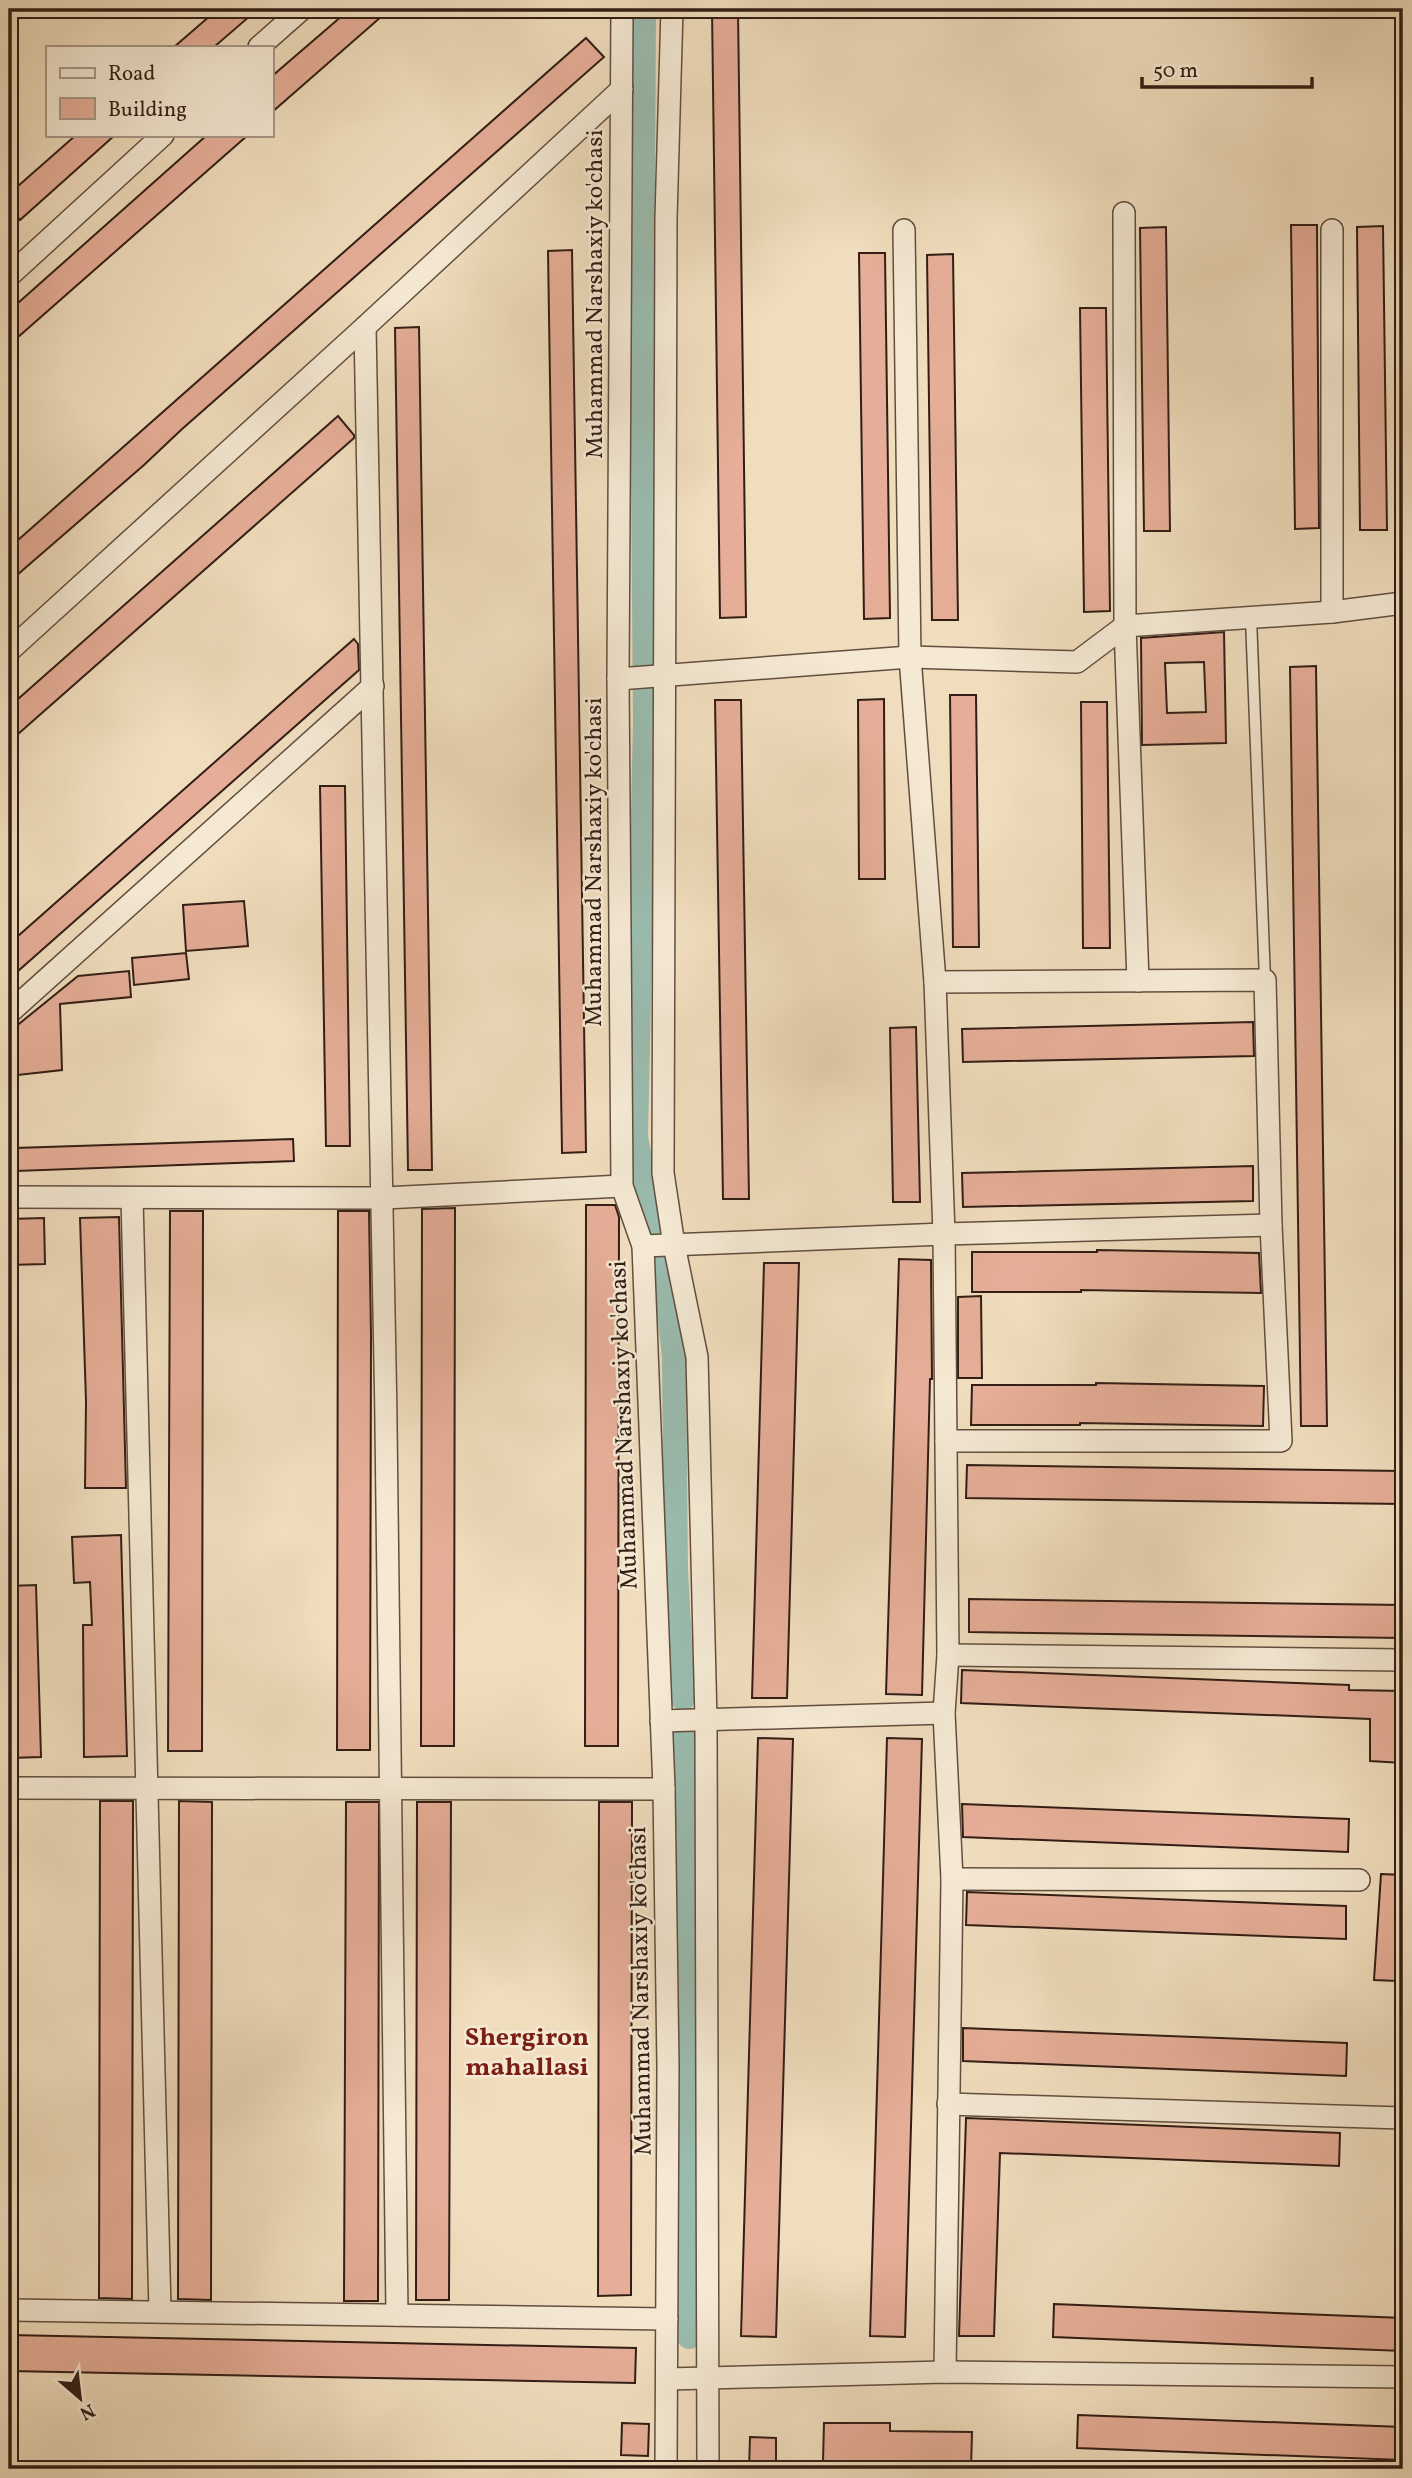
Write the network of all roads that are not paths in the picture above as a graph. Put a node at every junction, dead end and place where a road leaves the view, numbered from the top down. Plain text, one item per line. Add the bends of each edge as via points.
1 (302, 9) edge
2 (622, 9) edge
3 (672, 9) edge
4 (260, 46) edge
5 (622, 89) junction
6 (162, 136) edge
7 (1124, 213) dead end
8 (904, 230) dead end
9 (1332, 230) dead end
10 (9, 276) edge
11 (365, 327) junction
12 (1403, 603) edge
13 (1332, 612) junction
14 (1251, 618) junction
15 (1125, 626) junction
16 (11, 642) edge
17 (910, 657) junction
18 (663, 676) junction
19 (618, 679) junction
20 (373, 685) junction
21 (1265, 980) junction
22 (1138, 981) junction
23 (936, 982) junction
24 (9, 1013) edge
25 (622, 1186) junction
26 (9, 1198) edge
27 (132, 1198) junction
28 (384, 1198) junction
29 (1270, 1226) junction
30 (944, 1234) junction
31 (674, 1245) junction
32 (643, 1246) junction
33 (946, 1441) junction
34 (948, 1655) junction
35 (1403, 1660) edge
36 (944, 1713) junction
37 (706, 1720) junction
38 (661, 1721) junction
39 (9, 1788) edge
40 (147, 1788) junction
41 (393, 1789) junction
42 (664, 1789) junction
43 (952, 1879) junction
44 (1359, 1880) dead end
45 (948, 2104) junction
46 (1403, 2118) edge
47 (9, 2310) edge
48 (160, 2311) junction
49 (397, 2315) junction
50 (667, 2319) junction
51 (945, 2372) junction
52 (1403, 2377) edge
53 (709, 2378) junction
54 (668, 2379) junction
55 (666, 2469) edge
56 (708, 2469) edge

1 - 4 street
2 - 5 street, Muhammad Narshaxiy ko'chasi
3 - 18 street
5 - 11 street, Muhammad Narshaxiy ko'chasi
5 - 19 street, Muhammad Narshaxiy ko'chasi
6 - 10 street
7 - 15 street
8 - 17 street
9 - 13 street
11 - 16 street, Muhammad Narshaxiy ko'chasi
11 - 20 street
12 - 13 street
13 - 14 street
14 - 15 street
14 - 21 lane
15 - 17 street via 1077,662
15 - 22 street
17 - 18 street
17 - 23 street
18 - 19 street
18 - 31 street via 663,1173
19 - 25 street, Muhammad Narshaxiy ko'chasi
20 - 24 street
20 - 28 street
21 - 22 street
21 - 29 street
22 - 23 street
23 - 30 street
25 - 28 street
25 - 32 street, Muhammad Narshaxiy ko'chasi
26 - 27 street
27 - 28 street
27 - 40 street
28 - 41 street
29 - 30 street
29 - 33 street via 1281,1441
30 - 31 street
30 - 33 street
31 - 32 street
31 - 37 street via 696,1357
32 - 38 street, Muhammad Narshaxiy ko'chasi
33 - 34 street
34 - 35 street
34 - 36 street
36 - 37 street
36 - 43 street
37 - 38 street
37 - 53 street
38 - 42 street, Muhammad Narshaxiy ko'chasi
39 - 40 street
40 - 41 street
40 - 48 street
41 - 42 street
41 - 49 street
42 - 50 street, Muhammad Narshaxiy ko'chasi
43 - 44 street
43 - 45 street
45 - 46 street
45 - 51 street
47 - 48 street
48 - 49 street
49 - 50 street
50 - 54 street, Muhammad Narshaxiy ko'chasi
51 - 52 street
51 - 53 street
53 - 54 street
53 - 56 street
54 - 55 street, Muhammad Narshaxiy ko'chasi

